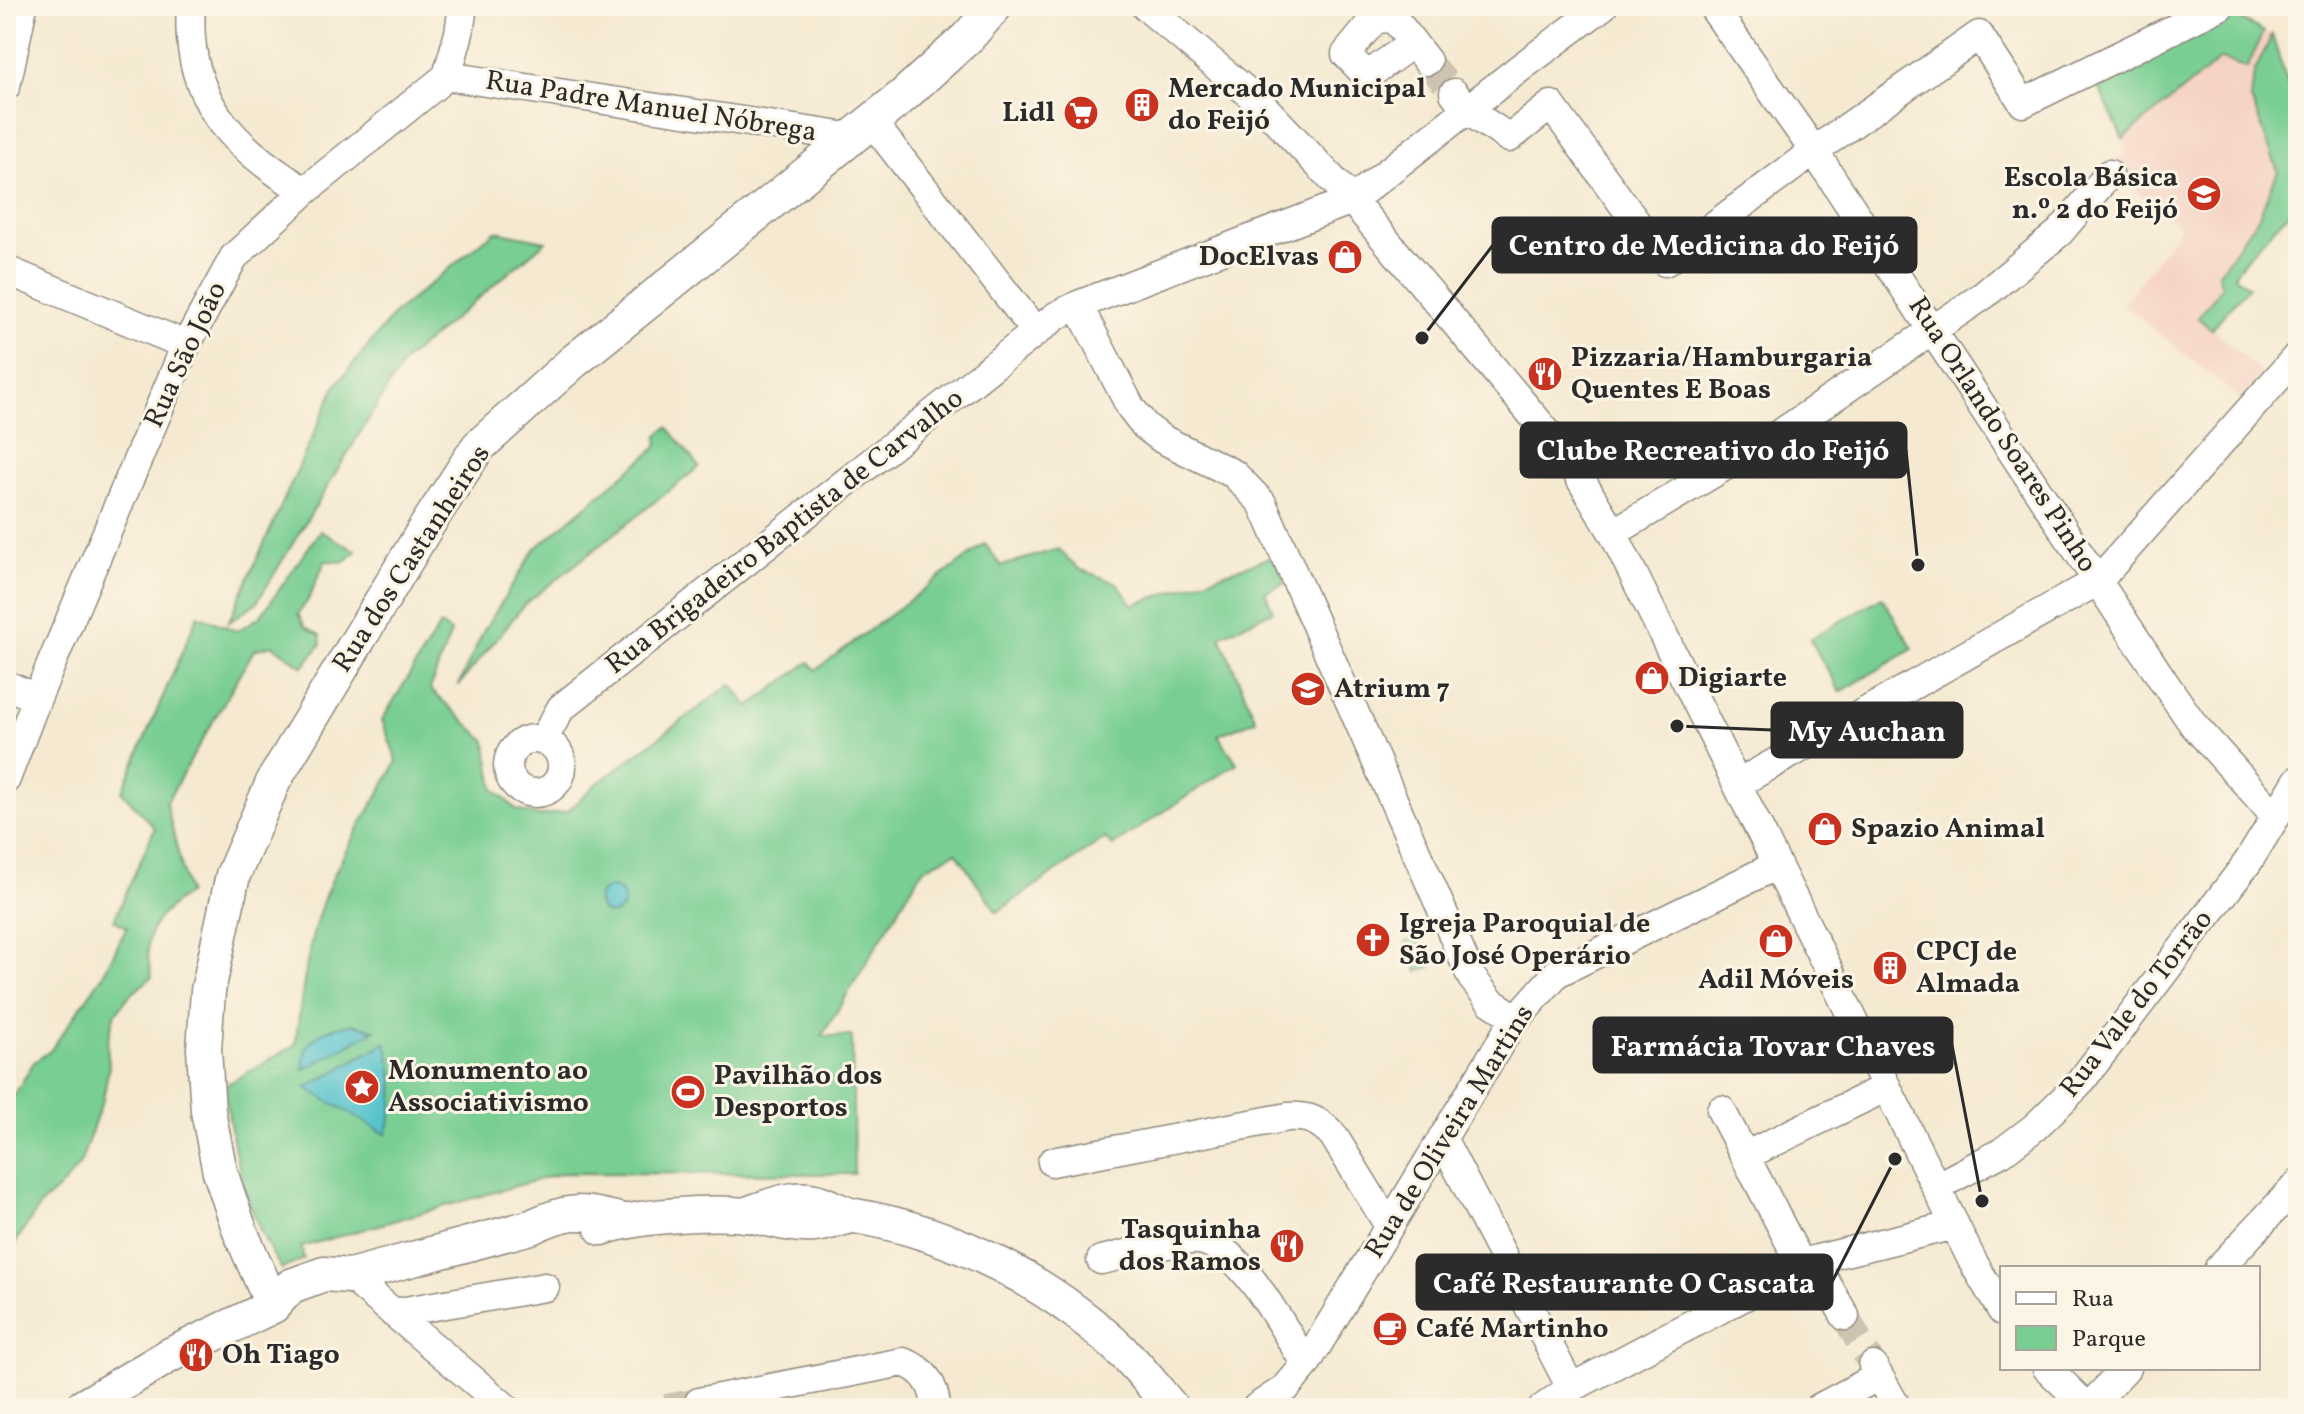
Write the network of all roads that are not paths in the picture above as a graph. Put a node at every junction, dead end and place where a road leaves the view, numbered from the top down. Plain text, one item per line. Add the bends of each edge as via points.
1 (23, 6) edge
2 (191, 6) edge
3 (463, 6) edge
4 (995, 6) edge
5 (1145, 6) edge
6 (1603, 6) edge
7 (1712, 6) edge
8 (2220, 6) edge
9 (447, 76) junction
10 (6, 84) edge
11 (1461, 102) junction
12 (864, 130) junction
13 (1814, 151) junction
14 (2109, 174) dead end
15 (305, 191) junction
16 (1352, 200) junction
17 (6, 270) edge
18 (1078, 305) junction
19 (1934, 331) junction
20 (1036, 332) junction
21 (186, 345) junction
22 (2298, 355) edge
23 (1613, 533) junction
24 (2098, 581) junction
25 (6, 685) edge
26 (37, 698) junction
27 (543, 740) dead end
28 (6, 779) edge
29 (2298, 780) edge
30 (1737, 784) junction
31 (2285, 813) edge
32 (1777, 865) junction
33 (1516, 1018) junction
34 (1887, 1087) junction
35 (1721, 1110) dead end
36 (1442, 1138) junction
37 (1745, 1156) junction
38 (1052, 1162) dead end
39 (1936, 1187) junction
40 (2295, 1194) edge
41 (1955, 1225) junction
42 (1389, 1226) junction
43 (1101, 1260) dead end
44 (1808, 1263) junction
45 (2221, 1266) edge
46 (350, 1276) junction
47 (545, 1287) dead end
48 (273, 1306) junction
49 (2000, 1308) edge
50 (393, 1313) junction
51 (1845, 1316) tunnel mouth
52 (1306, 1364) junction
53 (2049, 1370) edge
54 (2124, 1370) edge
55 (1571, 1388) junction
56 (699, 1402) dead end
57 (81, 1408) edge
58 (506, 1408) edge
59 (936, 1408) edge
60 (1172, 1408) edge
61 (1256, 1408) edge
62 (1543, 1408) edge
63 (1819, 1408) edge
64 (1897, 1408) edge
65 (2088, 1408) edge

1 - 10 street
2 - 15 street via 195,62 216,113 250,155
3 - 9 street
4 - 12 street, Rua dos Castanheiros
5 - 16 street via 1258,101
6 - 11 street, Rua Brigadeiro Baptista de Carvalho
7 - 13 street, Rua Orlando Soares Pinho
8 - 13 street via 2023,103 1979,35
9 - 12 street, Rua Padre Manuel Nóbrega
9 - 15 street, Rua São João
11 - 13 street via 1509,138 1551,105 1665,262
11 - 16 street, Rua Brigadeiro Baptista de Carvalho
12 - 20 street
12 - 48 street, Rua dos Castanheiros via 573,362 478,447 274,780 233,875 208,991 204,1049 208,1111 220,1172
13 - 19 street, Rua Orlando Soares Pinho
14 - 19 street via 2051,240
15 - 21 street, Rua São João via 234,257
16 - 18 street, Rua Brigadeiro Baptista de Carvalho
16 - 23 street via 1566,455
17 - 21 street
18 - 20 street, Rua Brigadeiro Baptista de Carvalho
18 - 33 street via 1145,426 1234,474 1262,503 1472,978 1491,1002
19 - 23 street via 1784,431
19 - 24 street, Rua Orlando Soares Pinho
20 - 27 street, Rua Brigadeiro Baptista de Carvalho via 561,708
21 - 26 street, Rua São João
22 - 24 street
23 - 30 street
24 - 30 street
24 - 31 street, Rua Orlando Soares Pinho via 2193,724
25 - 26 street
26 - 28 street, Rua São João
29 - 31 street, Rua Vale do Torrão
30 - 32 street
31 - 39 street, Rua Vale do Torrão via 2078,1085 2002,1152
32 - 33 street, Rua de Oliveira Martins via 1557,973
32 - 34 street
33 - 36 street, Rua de Oliveira Martins
34 - 37 street
34 - 39 street
35 - 37 street
36 - 42 street, Rua de Oliveira Martins
36 - 55 street
37 - 44 street
38 - 42 street via 1305,1116 1321,1122 1333,1135
39 - 41 street
40 - 45 street
41 - 44 street
41 - 49 street
42 - 52 street, Rua de Oliveira Martins
43 - 52 street via 1196,1239 1218,1245 1240,1263
44 - 51 street
44 - 55 street
46 - 48 street via 331,1295 299,1306
46 - 50 street
46 - 60 street via 531,1227 560,1236 623,1221 744,1215 814,1225 851,1216 882,1219 943,1239 1016,1274 1128,1357
47 - 50 street
48 - 57 street via 170,1355
50 - 58 street
52 - 61 street, Rua de Oliveira Martins via 1286,1388
53 - 65 street
54 - 65 street
55 - 62 street
56 - 59 street via 903,1362 917,1367 930,1382
63 - 64 street via 1876,1371

